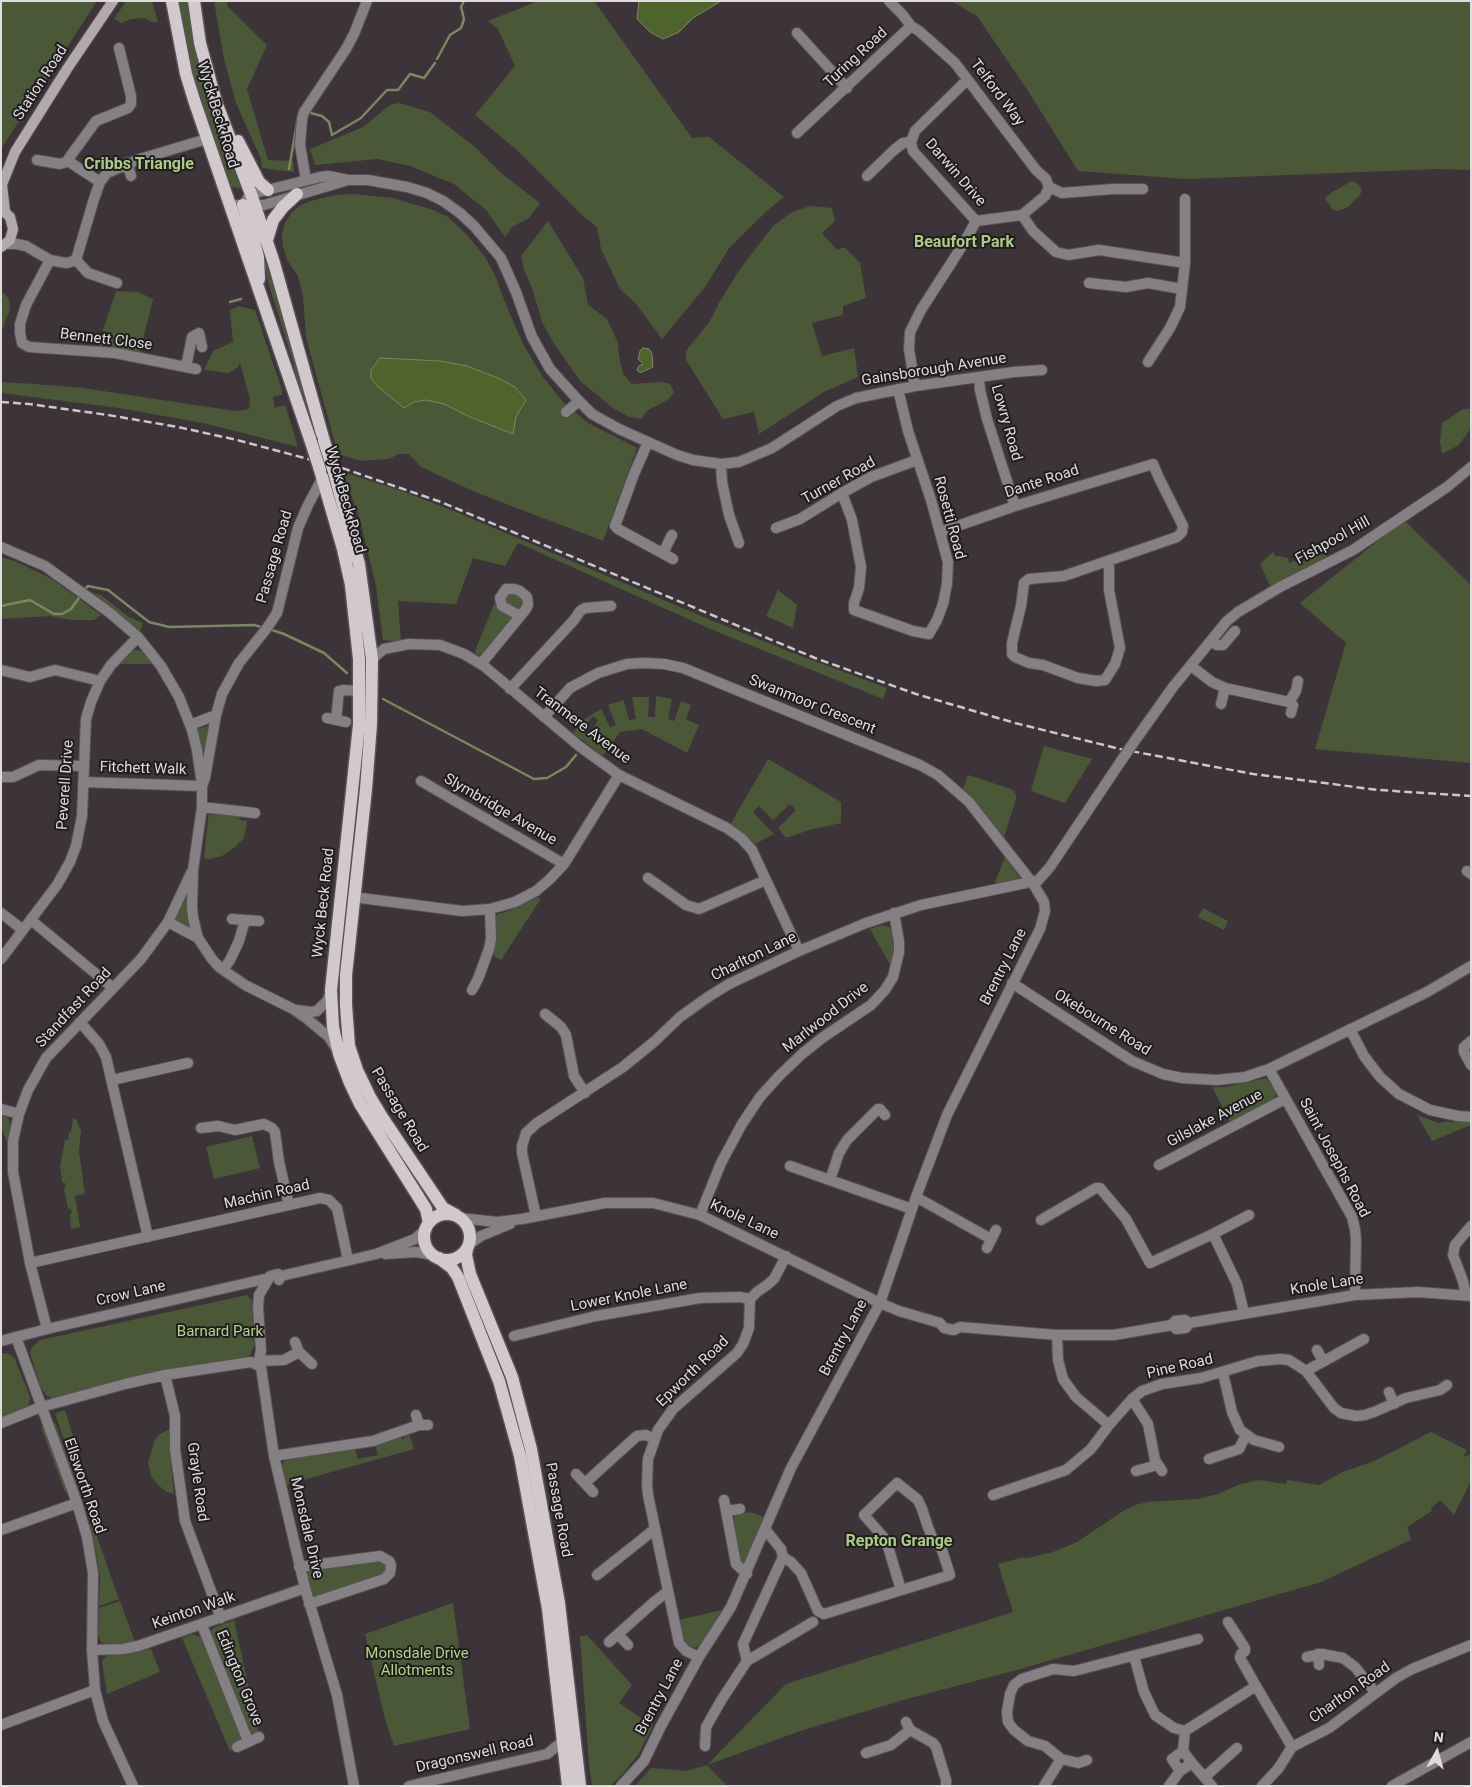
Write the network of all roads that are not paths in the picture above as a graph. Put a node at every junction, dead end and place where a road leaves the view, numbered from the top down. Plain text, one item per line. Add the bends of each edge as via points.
1 (113, 1) edge
2 (172, 1) edge
3 (194, 1) edge
4 (368, 1) edge
5 (889, 1) edge
6 (911, 26) junction
7 (797, 33) dead end
8 (119, 48) dead end
9 (967, 80) junction
10 (847, 88) junction
11 (220, 112) junction
12 (797, 133) dead end
13 (206, 139) junction
14 (911, 142) junction
15 (37, 160) dead end
16 (70, 161) junction
17 (127, 164) junction
18 (131, 176) dead end
19 (868, 176) dead end
20 (306, 180) junction
21 (348, 180) junction
22 (100, 182) junction
23 (2, 186) edge
24 (1049, 187) junction
25 (1143, 189) dead end
26 (268, 190) junction
27 (297, 194) junction
28 (1185, 199) dead end
29 (250, 201) junction
30 (229, 205) junction
31 (3, 210) edge
32 (1022, 215) junction
33 (976, 221) junction
34 (14, 229) junction
35 (267, 240) junction
36 (3, 246) edge
37 (26, 246) junction
38 (50, 260) junction
39 (76, 260) junction
40 (1185, 263) junction
41 (117, 283) dead end
42 (1088, 283) dead end
43 (1182, 288) junction
44 (261, 297) junction
45 (202, 347) dead end
46 (1148, 362) dead end
47 (1042, 370) dead end
48 (978, 377) junction
49 (916, 386) junction
50 (898, 389) junction
51 (578, 401) junction
52 (566, 412) dead end
53 (644, 440) junction
54 (918, 460) junction
55 (721, 464) junction
56 (1471, 467) edge
57 (326, 473) junction
58 (842, 493) junction
59 (1015, 506) junction
60 (776, 528) dead end
61 (940, 532) junction
62 (672, 535) dead end
63 (739, 543) dead end
64 (1, 547) edge
65 (1108, 561) junction
66 (611, 606) dead end
67 (520, 616) dead end
68 (1235, 631) dead end
69 (138, 637) junction
70 (1211, 641) junction
71 (372, 659) junction
72 (481, 664) junction
73 (1191, 666) junction
74 (1, 670) edge
75 (100, 681) junction
76 (1298, 681) dead end
77 (1225, 688) junction
78 (510, 689) junction
79 (359, 691) junction
80 (1288, 702) junction
81 (1221, 704) dead end
82 (1291, 713) dead end
83 (216, 715) junction
84 (544, 717) junction
85 (336, 720) dead end
86 (190, 725) junction
87 (84, 766) junction
88 (620, 775) junction
89 (1, 777) edge
90 (421, 781) dead end
91 (83, 782) junction
92 (202, 786) junction
93 (202, 807) junction
94 (255, 813) dead end
95 (564, 864) junction
96 (193, 870) junction
97 (648, 878) dead end
98 (766, 880) junction
99 (1033, 883) junction
100 (354, 897) junction
101 (490, 909) junction
102 (1, 913) edge
103 (894, 913) junction
104 (232, 918) dead end
105 (31, 920) junction
106 (245, 920) junction
107 (259, 921) dead end
108 (168, 922) junction
109 (23, 930) junction
110 (198, 938) junction
111 (799, 951) junction
112 (1, 959) edge
113 (1471, 966) edge
114 (223, 970) junction
115 (478, 979) junction
116 (488, 983) dead end
117 (1012, 983) junction
118 (113, 988) junction
119 (331, 990) junction
120 (472, 990) dead end
121 (346, 1005) joint
122 (293, 1009) junction
123 (545, 1014) dead end
124 (80, 1022) junction
125 (333, 1027) joint
126 (1350, 1029) junction
127 (1471, 1041) edge
128 (339, 1054) junction
129 (188, 1063) dead end
130 (1471, 1065) edge
131 (1269, 1069) junction
132 (112, 1080) junction
133 (585, 1093) junction
134 (1285, 1099) junction
135 (1, 1109) edge
136 (19, 1114) junction
137 (885, 1115) dead end
138 (1471, 1117) edge
139 (201, 1128) dead end
140 (1159, 1165) dead end
141 (790, 1166) dead end
142 (830, 1180) junction
143 (916, 1197) junction
144 (289, 1205) junction
145 (912, 1209) junction
146 (1249, 1215) dead end
147 (536, 1216) junction
148 (700, 1216) junction
149 (458, 1217) junction
150 (522, 1219) junction
151 (1041, 1220) dead end
152 (428, 1226) junction
153 (1471, 1226) edge
154 (1213, 1234) junction
155 (148, 1238) junction
156 (991, 1239) dead end
157 (468, 1247) junction
158 (376, 1254) junction
159 (436, 1256) junction
160 (786, 1256) junction
161 (348, 1260) junction
162 (30, 1263) junction
163 (269, 1278) junction
164 (1356, 1295) junction
165 (1468, 1296) edge
166 (750, 1299) junction
167 (880, 1303) junction
168 (1244, 1313) junction
169 (47, 1329) junction
170 (1057, 1335) junction
171 (16, 1336) junction
172 (514, 1336) dead end
173 (1364, 1339) dead end
174 (1, 1341) edge
175 (295, 1342) dead end
176 (1317, 1350) dead end
177 (298, 1352) junction
178 (1323, 1361) junction
179 (258, 1363) junction
180 (312, 1364) dead end
181 (1306, 1370) junction
182 (1223, 1372) junction
183 (165, 1376) junction
184 (1447, 1385) dead end
185 (1389, 1392) dead end
186 (1132, 1399) junction
187 (1394, 1404) junction
188 (41, 1408) junction
189 (421, 1422) dead end
190 (1, 1423) edge
191 (1109, 1425) junction
192 (1246, 1435) junction
193 (655, 1439) junction
194 (1279, 1447) dead end
195 (274, 1456) junction
196 (1208, 1459) dead end
197 (1136, 1471) dead end
198 (576, 1474) dead end
199 (1001, 1480) dead end
200 (584, 1483) junction
201 (593, 1492) dead end
202 (1004, 1492) junction
203 (993, 1495) dead end
204 (77, 1503) junction
205 (740, 1509) dead end
206 (655, 1529) junction
207 (765, 1529) junction
208 (1, 1530) edge
209 (783, 1557) junction
210 (299, 1567) junction
211 (601, 1574) dead end
212 (747, 1574) junction
213 (305, 1588) junction
214 (900, 1590) junction
215 (667, 1592) junction
216 (310, 1604) junction
217 (221, 1618) junction
218 (813, 1622) dead end
219 (1228, 1622) dead end
220 (202, 1625) junction
221 (618, 1634) junction
222 (1198, 1639) dead end
223 (609, 1642) dead end
224 (628, 1645) dead end
225 (1471, 1645) edge
226 (92, 1650) junction
227 (1134, 1656) junction
228 (699, 1657) junction
229 (1307, 1657) dead end
230 (747, 1661) junction
231 (1256, 1686) junction
232 (95, 1690) junction
233 (1375, 1692) junction
234 (1, 1725) edge
235 (1186, 1731) junction
236 (259, 1737) dead end
237 (248, 1741) junction
238 (562, 1742) junction
239 (1470, 1744) edge
240 (706, 1746) dead end
241 (236, 1747) dead end
242 (1292, 1747) junction
243 (1238, 1748) dead end
244 (1183, 1751) junction
245 (866, 1753) dead end
246 (547, 1754) junction
247 (1061, 1759) junction
248 (1087, 1760) dead end
249 (564, 1762) junction
250 (1192, 1763) junction
251 (1180, 1771) junction
252 (1202, 1775) junction
253 (133, 1786) edge
254 (354, 1786) edge
255 (409, 1786) edge
256 (568, 1786) edge
257 (580, 1786) edge
258 (621, 1786) edge
259 (946, 1786) edge
260 (1044, 1786) edge
261 (1169, 1786) edge
262 (1212, 1786) edge
263 (1262, 1786) edge
264 (1392, 1786) edge

1 - 23 main road, Station Road via 15,152
2 - 13 main road, Wyck Beck Road via 186,74
3 - 11 main road, Wyck Beck Road via 200,43
4 - 20 street via 346,49 303,116 301,152
5 - 6 street
6 - 9 street, Telford Way via 955,63
6 - 10 street, Turing Road
7 - 10 street
8 - 16 street via 131,104 96,121
9 - 14 street, Darwin Drive via 915,131
9 - 24 street, Telford Way
10 - 12 street, Turing Road
11 - 26 main road via 259,182
11 - 29 main road, Wyck Beck Road
13 - 17 street
13 - 30 main road, Wyck Beck Road
14 - 19 street, Darwin Drive via 903,143 894,150
14 - 33 street, Darwin Drive via 913,151
15 - 16 street via 60,164
16 - 22 street
17 - 18 street
17 - 22 street via 107,173
20 - 21 street, Gainsborough Avenue via 329,176
20 - 26 street, Gainsborough Avenue
21 - 27 street, Gainsborough Avenue
21 - 51 street, Gainsborough Avenue via 368,180 427,193 443,201 474,226 500,258 538,350
22 - 39 street
23 - 31 main road, Station Road
24 - 25 street via 1062,193
24 - 32 street via 1045,196
26 - 29 street, Gainsborough Avenue
27 - 29 street, Gainsborough Avenue via 264,205
27 - 35 main road via 273,220
28 - 40 street
29 - 30 street, Gainsborough Avenue
29 - 35 main road, Wyck Beck Road
29 - 44 main road
30 - 44 main road, Wyck Beck Road
31 - 34 main road, Station Road via 10,217
32 - 33 street
32 - 40 street via 1033,231 1056,252 1068,255 1099,250
33 - 49 street, Darwin Drive via 910,332 909,349
34 - 36 main road
34 - 37 street
35 - 57 main road, Wyck Beck Road, bridge via 324,441
36 - 37 street
37 - 38 street
38 - 39 street via 67,263
38 - 45 street, Bennett Close via 26,305 20,324 22,343 30,347 115,353 191,368 192,338 199,333
39 - 41 street via 88,273
40 - 43 street
42 - 43 street
43 - 46 street via 1180,307
44 - 57 main road, Wyck Beck Road, bridge via 310,439
47 - 48 street, Gainsborough Avenue
48 - 49 street, Gainsborough Avenue
48 - 59 street, Lowry Road via 987,419
49 - 50 street, Gainsborough Avenue
50 - 54 street, Rosetti Road
50 - 55 street, Gainsborough Avenue via 848,400 757,455
51 - 52 street
51 - 53 street, Gainsborough Avenue via 592,414
53 - 55 street, Gainsborough Avenue via 677,456
53 - 62 street via 615,526 668,556
54 - 58 street, Turner Road via 871,477
54 - 61 street, Rosetti Road
55 - 63 street via 722,482
56 - 70 street, Fishpool Hill via 1447,487 1353,550 1244,607
57 - 71 main road, Wyck Beck Road via 359,564
57 - 79 main road, Wyck Beck Road via 351,585 359,652
57 - 83 street, Passage Road via 298,528 276,613 239,663 222,694
58 - 60 street, Turner Road via 800,519
58 - 61 street, Rosetti Road via 852,520 861,567 854,610 929,634 938,620 947,584 948,562
59 - 61 street, Dante Road
59 - 65 street, Dante Road via 1154,464 1183,526 1182,532 1178,537
64 - 69 street via 45,566
65 - 65 street via 1109,590 1120,648 1105,680 1078,678 1015,657 1011,649 1024,582 1064,576
66 - 78 street via 580,611
67 - 72 street
68 - 70 street via 1223,645
69 - 75 street, Peverell Drive
69 - 86 street via 162,666
70 - 73 street, Fishpool Hill
71 - 72 street, Tranmere Avenue via 392,647 440,645
71 - 100 main road, Wyck Beck Road via 371,724
72 - 78 street, Tranmere Avenue
73 - 77 street
73 - 99 street, Fishpool Hill, bridge via 1161,703 1050,866
74 - 75 street via 30,677 58,670
75 - 87 street, Peverell Drive via 86,719
76 - 80 street
77 - 80 street
77 - 81 street
78 - 84 street, Tranmere Avenue
79 - 85 street via 339,691
79 - 119 main road, Wyck Beck Road via 359,725
80 - 82 street via 1293,705
83 - 86 street
83 - 92 street, Passage Road
84 - 88 street, Tranmere Avenue
84 - 99 street, Swanmoor Crescent via 570,688 598,673 644,663 683,668 938,775 970,802
86 - 92 street
87 - 89 street via 39,766 13,777
87 - 91 street, Peverell Drive
88 - 95 street
88 - 98 street, Tranmere Avenue via 741,838 752,850
90 - 95 street, Slymbridge Avenue
91 - 92 street, Fitchett Walk
91 - 105 street, Peverell Drive via 82,816 76,846 62,877
92 - 93 street, Passage Road
93 - 94 street via 243,815
93 - 96 street, Passage Road
95 - 101 street via 536,891 515,902
96 - 108 street, Passage Road
96 - 110 street, Passage Road via 193,918
97 - 98 street via 686,905 699,909
98 - 111 street, Tranmere Avenue
99 - 103 street, Charlton Lane
99 - 117 street, Brentry Lane via 1044,902 1043,922
100 - 101 street via 462,911
100 - 121 main road, Wyck Beck Road
101 - 115 street via 491,939
102 - 109 street
103 - 111 street, Charlton Lane
103 - 148 street, Marlwood Drive via 899,952 893,977 885,990 871,1005 802,1054 760,1097 721,1164
104 - 106 street
105 - 109 street, Peverell Drive
105 - 118 street
106 - 107 street
106 - 114 street
108 - 110 street
108 - 118 street, Standfast Road via 141,959
109 - 112 street, Peverell Drive
110 - 114 street, Passage Road
111 - 133 street, Charlton Lane via 708,997 623,1067
113 - 126 street, Okebourne Road via 1427,992
114 - 122 street, Passage Road
115 - 116 street
115 - 120 street
117 - 131 street, Okebourne Road via 1121,1055 1163,1074 1217,1080 1245,1077
117 - 143 street, Brentry Lane via 947,1115
118 - 124 street, Standfast Road
119 - 122 street, Passage Road via 327,1001 317,1010
119 - 125 main road, Wyck Beck Road
121 - 149 main road, Passage Road via 350,1046 370,1097 431,1192 443,1208
122 - 128 street, Passage Road via 324,1032
123 - 133 street via 566,1035 574,1076
124 - 132 street via 99,1044
124 - 136 street, Standfast Road via 46,1058
125 - 128 main road, Passage Road
126 - 131 street, Okebourne Road
126 - 138 street via 1380,1078 1399,1094 1430,1110
127 - 130 street via 1464,1047
128 - 152 main road, Passage Road via 360,1104 426,1209
129 - 132 street
131 - 134 street, Saint Josephs Road
132 - 155 street
133 - 147 street, Charlton Lane via 526,1133 522,1153
134 - 140 street, Gilslake Avenue
134 - 164 street, Saint Josephs Road via 1352,1217 1356,1240
135 - 136 street
136 - 162 street, Standfast Road via 13,1142 13,1172
137 - 142 street via 878,1109 847,1140
139 - 144 street via 218,1126 236,1130 264,1124 272,1128
141 - 142 street
142 - 145 street
143 - 145 street, Brentry Lane
143 - 156 street
144 - 155 street, Machin Road
144 - 161 street, Machin Road via 320,1198 334,1203
145 - 167 street, Brentry Lane
146 - 154 street
147 - 148 street, Knole Lane via 592,1204 619,1202 653,1203
147 - 150 street, Knole Lane
148 - 160 street, Knole Lane
149 - 150 street, Knole Lane via 497,1222
149 - 152 main road via 449,1214 438,1216
149 - 157 main road via 468,1228
150 - 157 street, Knole Lane via 481,1236
151 - 154 street via 1098,1188 1126,1219 1150,1263
152 - 158 street, Crow Lane via 415,1239
152 - 159 main road via 426,1244
153 - 165 street via 1455,1245 1453,1255
154 - 168 street via 1239,1288
155 - 162 street, Machin Road
157 - 159 main road via 457,1257 446,1259
157 - 257 main road, Passage Road via 466,1254 470,1274 512,1377 531,1449 559,1603
158 - 159 street, Crow Lane via 416,1252
158 - 161 street, Crow Lane
159 - 238 main road, Passage Road via 458,1277 498,1381 520,1456 548,1609
160 - 166 street via 774,1278
160 - 167 street, Knole Lane
161 - 163 street, Crow Lane
162 - 169 street, Standfast Road
163 - 169 street, Crow Lane
163 - 179 street, Monsdale Drive via 260,1292 261,1350
164 - 165 street, Knole Lane via 1418,1292
164 - 168 street, Knole Lane
166 - 172 street, Lower Knole Lane via 700,1298 596,1316
166 - 193 street, Epworth Road via 749,1328 743,1344 732,1360 673,1409
167 - 170 street, Knole Lane via 954,1330 960,1327
167 - 207 street, Brentry Lane via 792,1468
168 - 170 street, Knole Lane via 1189,1323 1186,1328 1176,1330 1172,1326 1114,1335
169 - 171 street, Crow Lane
170 - 191 street via 1063,1379 1076,1397
171 - 174 street, Crow Lane
171 - 188 street, Ellsworth Road
173 - 178 street
175 - 177 street
176 - 178 street
177 - 179 street via 284,1360
177 - 180 street
178 - 181 street
179 - 183 street
179 - 195 street, Monsdale Drive via 262,1370
181 - 182 street, Pine Road via 1289,1360 1271,1359
181 - 187 street via 1328,1402 1341,1412 1365,1415
182 - 186 street, Pine Road via 1153,1386
182 - 192 street via 1232,1412 1240,1430
183 - 188 street
183 - 217 street, Grayle Road via 175,1416 175,1449 185,1521
184 - 187 street
185 - 187 street
186 - 191 street, Pine Road
186 - 197 street via 1148,1424 1159,1468
188 - 190 street
188 - 204 street, Ellsworth Road
189 - 195 street via 374,1441
191 - 202 street, Pine Road via 1091,1449 1066,1470
192 - 194 street
192 - 196 street via 1239,1449
193 - 200 street via 637,1436
193 - 206 street, Epworth Road via 648,1459 647,1486
195 - 210 street, Monsdale Drive
198 - 200 street
199 - 202 street
200 - 201 street
202 - 203 street, Pine Road
204 - 208 street
204 - 226 street, Ellsworth Road via 93,1573
205 - 212 street via 725,1505 736,1564
206 - 211 street
206 - 215 street, Epworth Road
207 - 209 street via 782,1548
207 - 212 street, Brentry Lane
209 - 214 street via 801,1573 818,1611 824,1614
209 - 230 street via 743,1644
210 - 213 street, Monsdale Drive
210 - 216 street via 380,1556 391,1565 390,1574 384,1579
212 - 228 street, Brentry Lane via 731,1607
213 - 216 street, Monsdale Drive
213 - 217 street, Keinton Walk
214 - 214 street via 950,1575 918,1500 897,1483 864,1515 886,1540
215 - 221 street
215 - 228 street, Epworth Road via 679,1643 686,1651
216 - 254 street, Monsdale Drive via 337,1695
217 - 220 street, Keinton Walk
218 - 230 street
219 - 231 street via 1245,1648 1240,1658
220 - 226 street, Keinton Walk via 138,1646
220 - 237 street, Edington Grove
221 - 223 street
221 - 224 street
222 - 227 street
225 - 233 street, Charlton Road via 1412,1669
226 - 232 street, Ellsworth Road
227 - 235 street via 1152,1710 1164,1723
227 - 247 street via 1074,1671 1053,1669 1022,1679 1014,1685 1007,1709 1010,1725 1027,1740 1045,1746
228 - 258 street, Brentry Lane via 660,1726 644,1762
229 - 233 street via 1318,1660 1337,1656 1346,1660
230 - 240 street via 706,1728
231 - 235 street
231 - 242 street
232 - 234 street
232 - 253 street, Ellsworth Road via 102,1720
233 - 242 street, Charlton Road via 1329,1728
235 - 244 street
236 - 237 street, Edington Grove
237 - 241 street, Edington Grove
238 - 246 street, Dragonswell Road
238 - 249 main road, Passage Road
239 - 264 street
242 - 263 street
243 - 252 street via 1208,1774
244 - 250 street
244 - 251 street via 1172,1759
245 - 259 street via 891,1745 908,1726 936,1747
246 - 249 street, Dragonswell Road
246 - 255 street, Dragonswell Road
247 - 248 street via 1078,1763
247 - 260 street
249 - 256 main road, Passage Road
250 - 251 street
250 - 252 street
251 - 261 street
252 - 262 street

